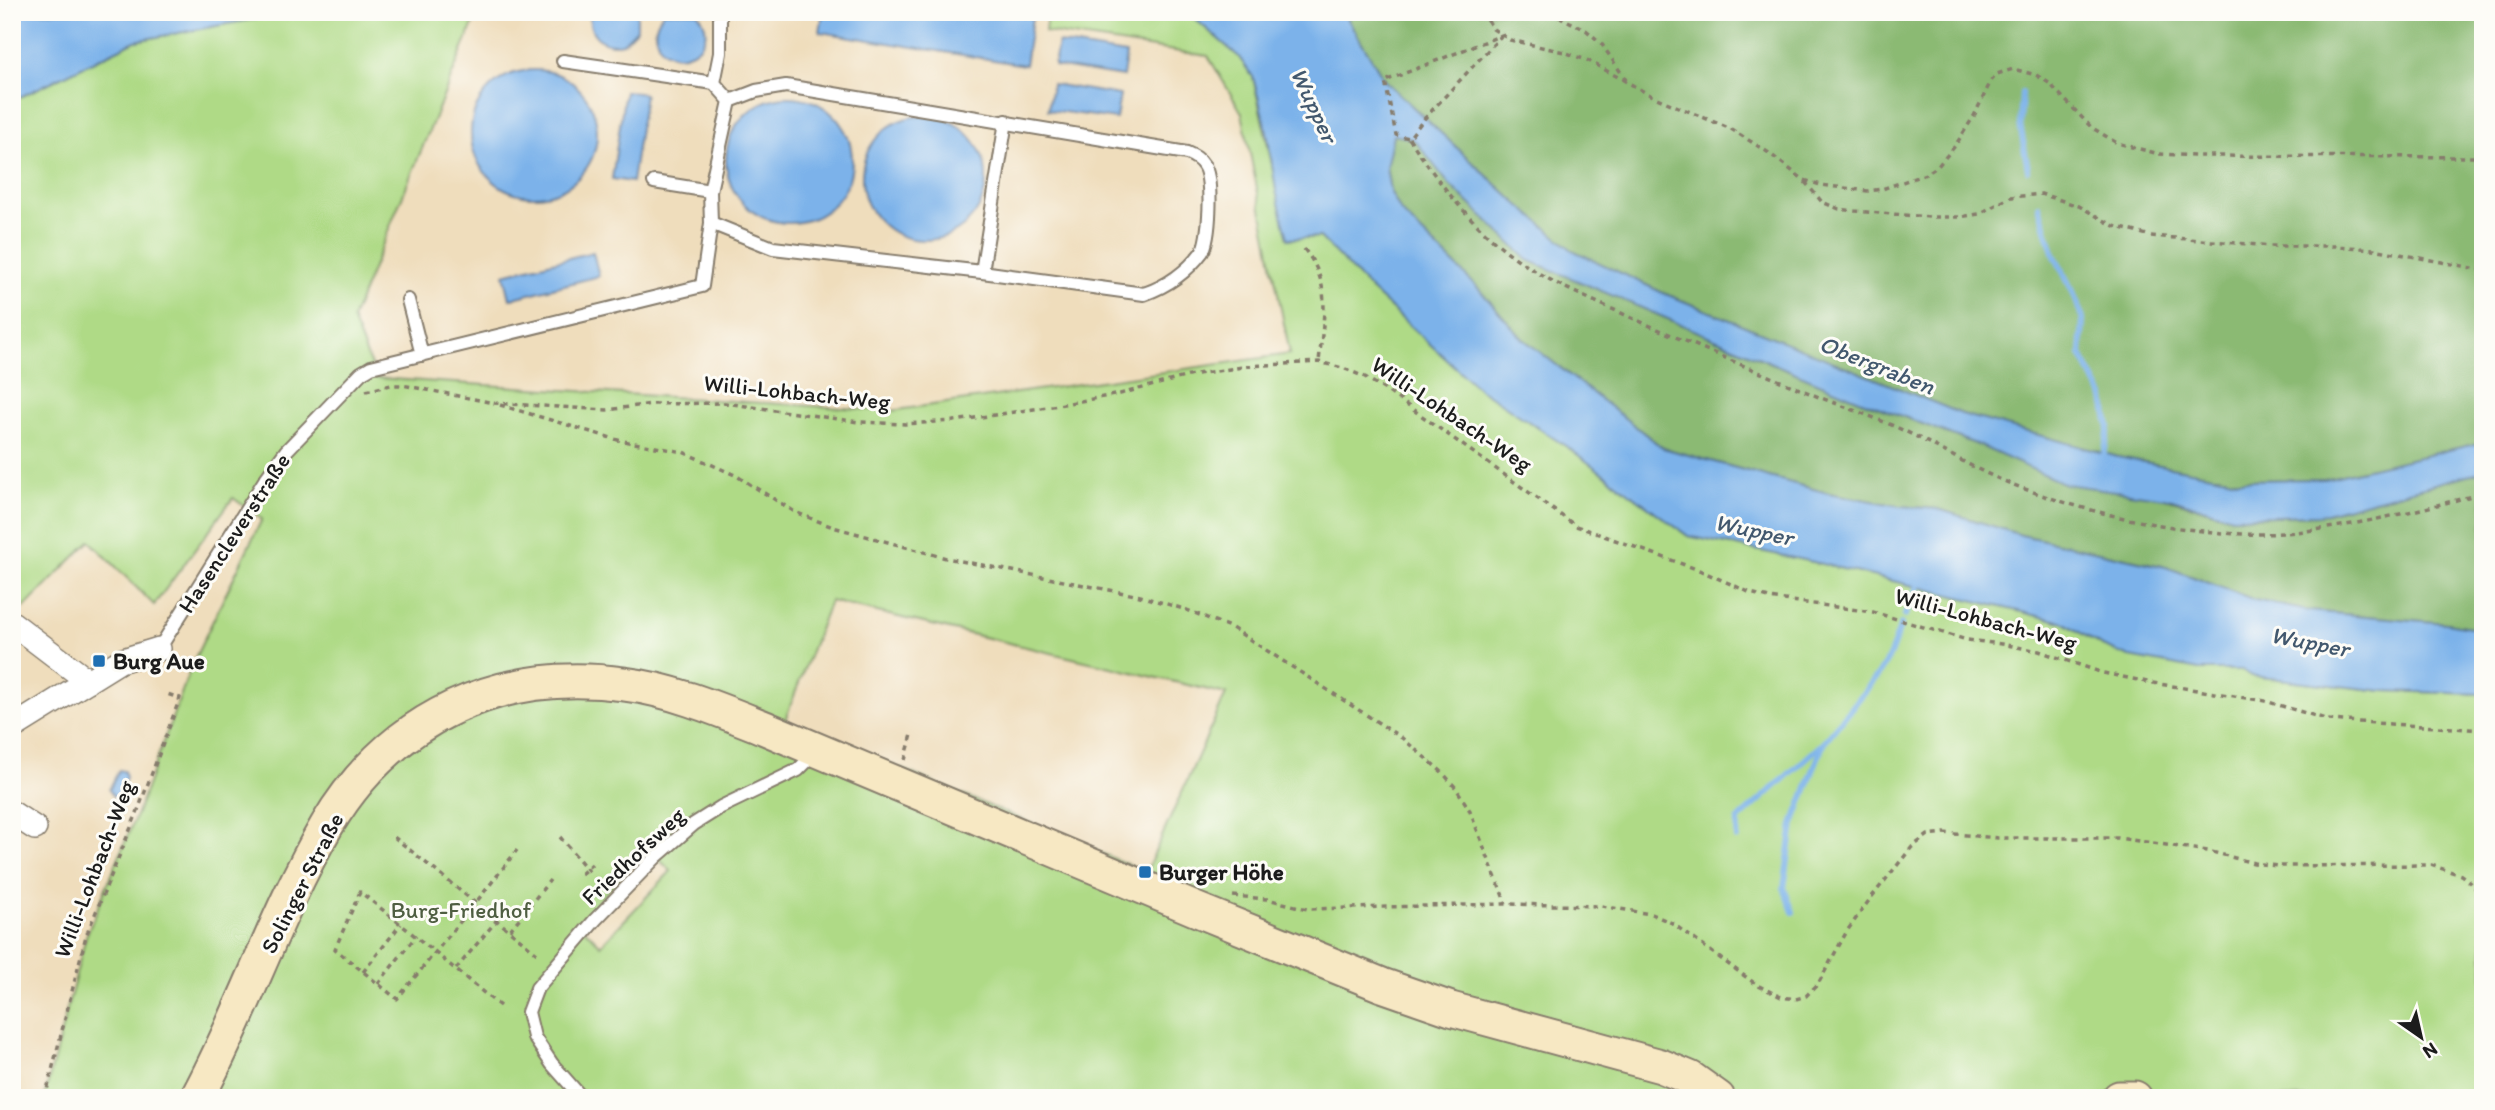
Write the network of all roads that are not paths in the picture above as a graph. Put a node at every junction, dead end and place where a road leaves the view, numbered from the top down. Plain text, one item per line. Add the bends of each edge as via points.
1 (720, 12) edge
2 (563, 61) dead end
3 (714, 83) junction
4 (730, 101) junction
5 (1006, 121) junction
6 (654, 182) dead end
7 (710, 191) junction
8 (711, 223) junction
9 (982, 272) junction
10 (408, 300) dead end
11 (422, 355) junction
12 (12, 623) edge
13 (159, 649) joint
14 (88, 681) junction
15 (12, 728) edge
16 (815, 748) junction
17 (12, 813) edge
18 (35, 828) dead end
19 (197, 1098) edge
20 (582, 1098) edge
21 (1718, 1098) edge
22 (2119, 1098) edge
23 (2135, 1098) edge

1 - 3 lane
2 - 3 lane
3 - 4 lane
4 - 5 lane via 786,86
4 - 7 lane
5 - 9 lane
5 - 9 lane via 1196,157 1209,177 1207,242 1180,275 1163,288 1144,294
6 - 7 lane
7 - 8 lane
8 - 9 lane via 773,248
8 - 11 lane via 702,286
10 - 11 lane
11 - 13 lane, Hasencleverstraße via 371,368 351,381 286,451
12 - 14 street
13 - 14 street, Hasencleverstraße via 120,661
14 - 15 street, Hasencleverstraße
16 - 19 main road, Solinger Straße via 700,703 625,684 540,683 470,699 428,719 368,769 328,824
16 - 20 lane, Friedhofsweg via 798,770 694,824 586,930 537,988 528,1020 534,1037
16 - 21 main road via 1426,1001 1661,1066 1690,1078
17 - 18 street
22 - 23 main road

